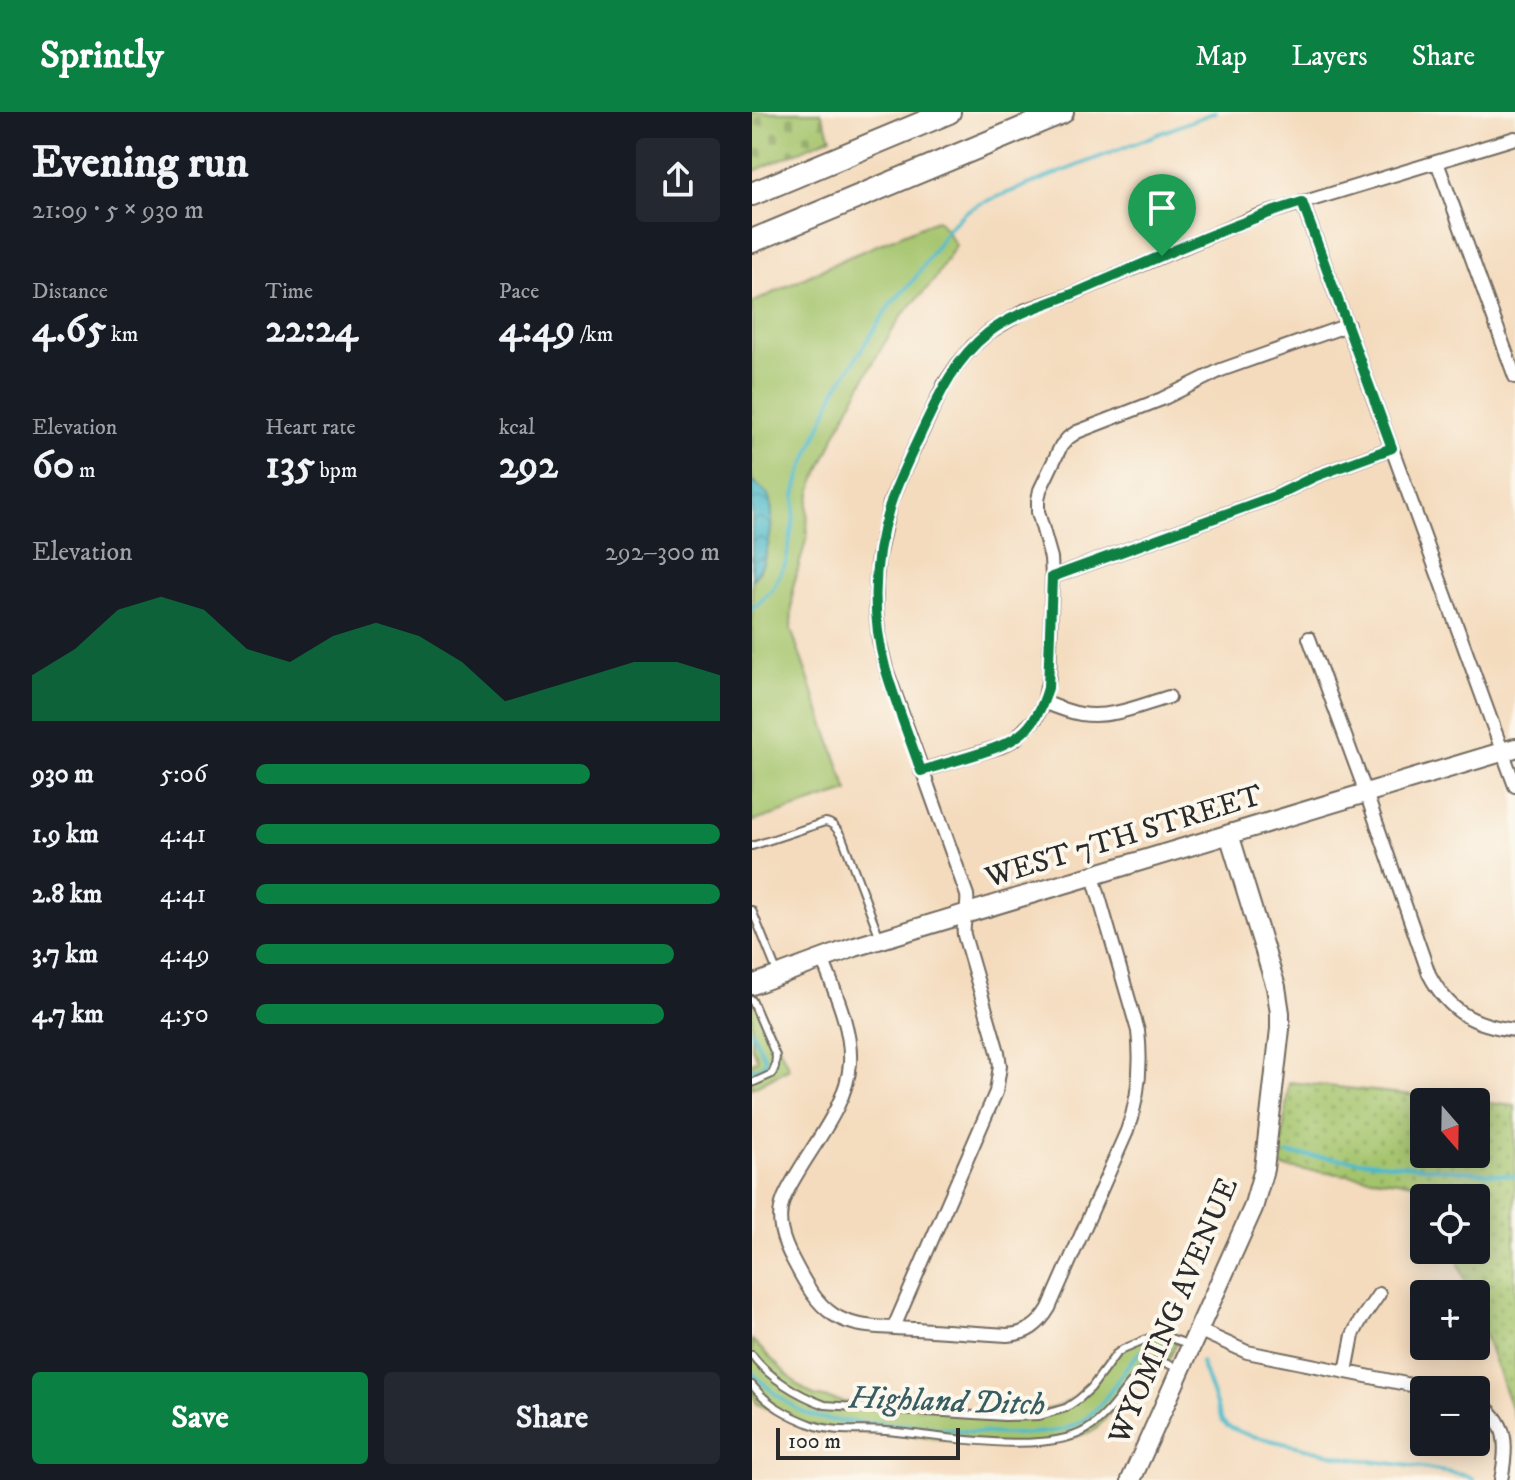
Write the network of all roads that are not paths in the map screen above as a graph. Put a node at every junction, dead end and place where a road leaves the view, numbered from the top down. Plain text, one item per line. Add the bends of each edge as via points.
1 (949, 112) edge
2 (1062, 112) edge
3 (1515, 138) edge
4 (1437, 162) junction
5 (752, 194) edge
6 (1302, 202) junction
7 (752, 241) edge
8 (1348, 325) junction
9 (1515, 377) edge
10 (1392, 448) junction
11 (1052, 577) junction
12 (1309, 638) dead end
13 (1169, 697) dead end
14 (1044, 702) junction
15 (1509, 750) edge
16 (921, 771) junction
17 (1515, 786) edge
18 (1366, 793) junction
19 (1229, 834) junction
20 (752, 846) edge
21 (1093, 876) junction
22 (752, 910) edge
23 (966, 914) junction
24 (880, 940) junction
25 (822, 958) junction
26 (778, 975) junction
27 (752, 985) edge
28 (752, 1000) edge
29 (1515, 1030) edge
30 (752, 1083) edge
31 (1379, 1294) dead end
32 (894, 1327) junction
33 (1195, 1337) junction
34 (752, 1355) edge
35 (1181, 1369) junction
36 (1346, 1372) junction
37 (752, 1385) edge
38 (1410, 1385) edge
39 (1490, 1411) edge
40 (1131, 1480) edge
41 (1501, 1480) edge

1 - 5 highway
2 - 7 highway
3 - 4 street
4 - 6 street
4 - 9 street
6 - 8 street
6 - 16 street via 1026,310 973,346 945,383 890,503 876,583 879,640
8 - 10 street
8 - 11 street via 1221,370 1068,438 1038,500
10 - 11 street
10 - 15 street
11 - 14 street
12 - 18 street
13 - 14 street via 1093,716
14 - 16 street via 1015,739
15 - 17 street
15 - 18 main road, WEST 7TH STREET
16 - 23 street via 967,895
18 - 19 main road, WEST 7TH STREET
18 - 29 street via 1437,989 1477,1022
19 - 21 main road, WEST 7TH STREET
19 - 33 main road, WYOMING AVENUE via 1276,987 1280,1029 1260,1188
20 - 24 lane via 830,823 842,837
21 - 23 main road, WEST 7TH STREET
21 - 32 street via 1139,1039 1140,1083 1121,1145 1049,1308 1035,1326 1007,1335
22 - 26 lane
23 - 24 main road, WEST 7TH STREET
23 - 32 street via 964,935 998,1052 999,1079
24 - 25 main road, WEST 7TH STREET
25 - 26 main road, WEST 7TH STREET
25 - 32 street via 848,1038 850,1064 836,1107 785,1197 780,1227 792,1259 825,1308 857,1324
26 - 27 main road, WEST 7TH STREET
28 - 30 lane via 776,1056 772,1074
31 - 36 street via 1353,1335
33 - 34 lane via 1161,1335 1140,1341 1116,1354 1091,1388 1066,1408 1039,1416 825,1405 793,1390
33 - 35 main road, WYOMING AVENUE
33 - 36 street
35 - 37 lane via 1149,1363 1086,1430 1042,1441 993,1442 822,1427 779,1409
35 - 40 main road, WYOMING AVENUE
36 - 38 street
39 - 41 street via 1505,1441

